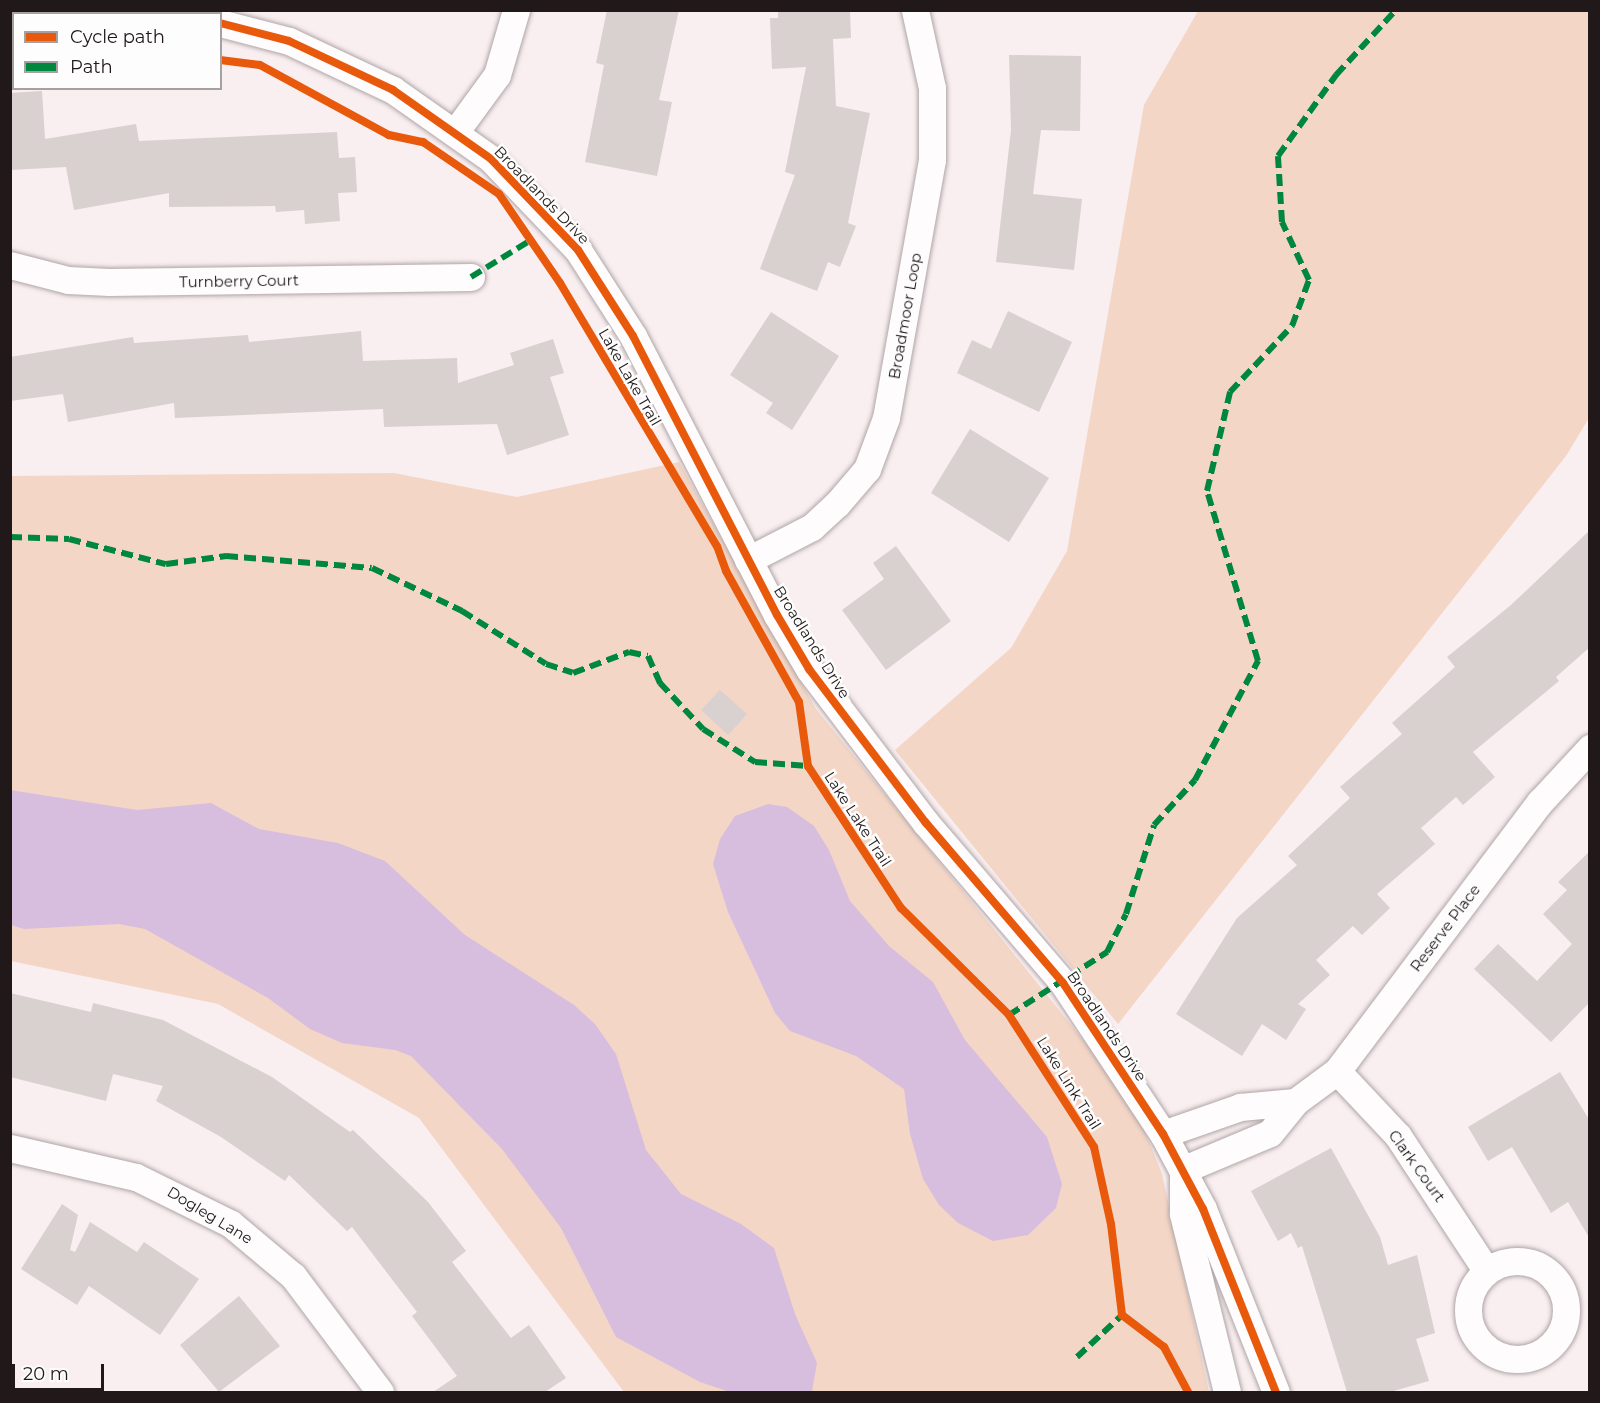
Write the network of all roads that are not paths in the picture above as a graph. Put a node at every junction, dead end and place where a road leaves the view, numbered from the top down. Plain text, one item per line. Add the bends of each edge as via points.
1 (516, 10) edge
2 (915, 10) edge
3 (222, 24) edge
4 (456, 130) junction
5 (10, 265) edge
6 (471, 277) dead end
7 (748, 560) junction
8 (1590, 748) edge
9 (1337, 1071) junction
10 (1295, 1102) junction
11 (1163, 1134) junction
12 (10, 1148) edge
13 (1182, 1170) junction
14 (1486, 1270) dead end
15 (380, 1392) edge
16 (1227, 1392) edge
17 (1276, 1392) edge

1 - 4 street via 497,75
2 - 7 street, Broadmoor Loop via 932,88 932,160 886,418 867,469 837,504 812,527
3 - 4 street, Broadlands Drive via 289,41 393,90
4 - 7 street, Broadlands Drive via 491,159 578,250 633,336
5 - 6 street, Turnberry Court via 41,276 109,282
7 - 11 street, Broadlands Drive via 816,679 926,823 1063,983
8 - 9 street, Reserve Place via 1540,802
9 - 10 street, Reserve Place
9 - 14 street, Clark Court via 1398,1136
10 - 11 street via 1240,1107
10 - 13 street, Reserve Place via 1270,1133
11 - 13 street, Broadlands Drive
12 - 15 street, Dogleg Lane via 136,1177 231,1224 293,1276
13 - 16 street, Broadlands Drive via 1183,1214
13 - 17 street, Broadlands Drive via 1203,1209

